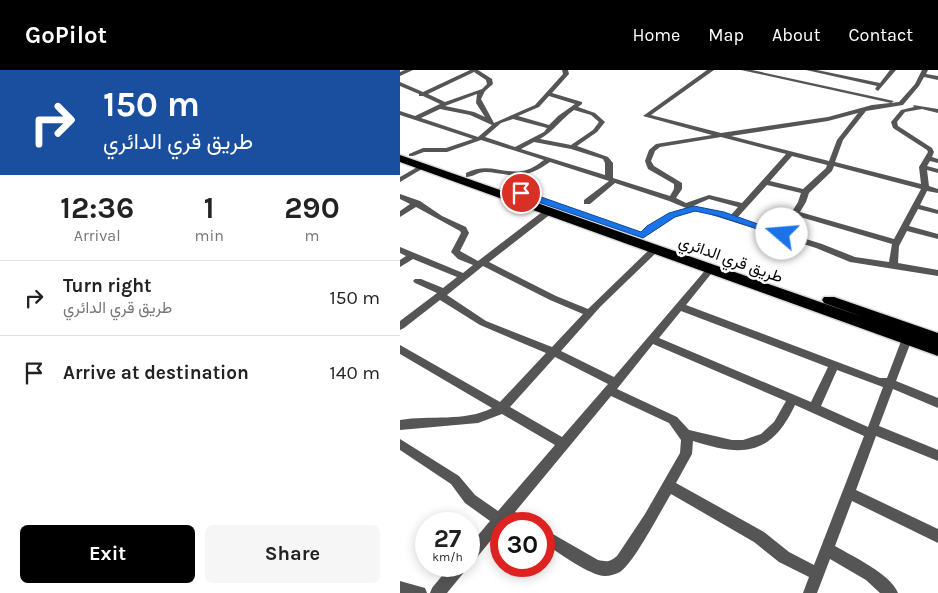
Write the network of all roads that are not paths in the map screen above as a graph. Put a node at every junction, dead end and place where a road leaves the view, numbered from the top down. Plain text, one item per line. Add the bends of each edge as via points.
1 (410, 70) edge
2 (474, 70) edge
3 (565, 70) edge
4 (711, 70) edge
5 (744, 70) edge
6 (783, 70) edge
7 (809, 70) edge
8 (893, 70) edge
9 (923, 73) edge
10 (400, 74) edge
11 (777, 77) junction
12 (938, 78) edge
13 (400, 84) edge
14 (880, 85) junction
15 (483, 90) junction
16 (549, 94) junction
17 (421, 95) junction
18 (870, 97) junction
19 (901, 104) junction
20 (442, 105) junction
21 (573, 108) junction
22 (921, 108) junction
23 (862, 110) junction
24 (938, 111) edge
25 (400, 113) edge
26 (514, 117) junction
27 (416, 118) junction
28 (493, 124) junction
29 (552, 128) junction
30 (725, 136) junction
31 (480, 138) junction
32 (535, 140) junction
33 (572, 147) junction
34 (516, 149) junction
35 (404, 154) edge
36 (790, 154) junction
37 (927, 158) junction
38 (549, 160) junction
39 (938, 161) edge
40 (832, 164) junction
41 (423, 166) junction
42 (923, 167) junction
43 (938, 171) edge
44 (469, 175) junction
45 (400, 180) edge
46 (611, 180) junction
47 (764, 182) junction
48 (925, 188) junction
49 (938, 191) edge
50 (805, 192) junction
51 (400, 196) edge
52 (672, 199) junction
53 (587, 202) dead end
54 (417, 203) junction
55 (743, 206) junction
56 (916, 206) junction
57 (691, 207) junction
58 (549, 211) junction
59 (938, 212) edge
60 (795, 213) junction
61 (400, 214) edge
62 (733, 218) junction
63 (906, 228) junction
64 (782, 234) junction
65 (643, 235) junction
66 (938, 237) edge
67 (897, 243) junction
68 (655, 249) junction
69 (400, 250) edge
70 (412, 255) junction
71 (481, 263) junction
72 (400, 264) edge
73 (893, 265) junction
74 (711, 269) junction
75 (938, 273) edge
76 (464, 276) junction
77 (418, 281) dead end
78 (442, 294) junction
79 (679, 306) junction
80 (590, 313) junction
81 (858, 316) junction
82 (400, 326) edge
83 (651, 339) junction
84 (907, 339) junction
85 (938, 339) edge
86 (400, 349) edge
87 (938, 350) edge
88 (554, 352) junction
89 (834, 366) junction
90 (889, 383) junction
91 (612, 386) junction
92 (793, 399) junction
93 (938, 403) edge
94 (814, 408) junction
95 (501, 409) junction
96 (400, 425) edge
97 (872, 432) junction
98 (685, 434) junction
99 (400, 444) edge
100 (563, 444) junction
101 (938, 456) edge
102 (669, 486) junction
103 (848, 493) junction
104 (495, 512) edge
105 (505, 512) edge
106 (490, 531) edge
107 (938, 536) edge
108 (480, 543) edge
109 (555, 543) edge
110 (826, 549) junction
111 (817, 574) junction
112 (451, 577) edge
113 (400, 588) edge
114 (420, 593) edge
115 (437, 593) edge
116 (810, 593) edge
117 (891, 593) edge

1 - 10 street
2 - 15 street via 489,79 490,84
2 - 17 street
3 - 16 street via 566,74
4 - 30 street via 646,116
5 - 11 street
6 - 11 street
7 - 14 street
8 - 14 street
9 - 12 street
9 - 19 street via 917,86
11 - 18 street
13 - 17 street
14 - 18 street
15 - 20 street
15 - 28 street via 478,102
16 - 21 street via 580,103
16 - 26 street via 534,107
17 - 20 street
18 - 19 street
19 - 22 street
19 - 23 street
20 - 27 street
20 - 28 street via 472,113
21 - 29 street
21 - 33 street via 592,114 602,122
22 - 24 street
22 - 37 street via 903,111 894,122 895,127 930,149
23 - 30 street via 828,119
23 - 40 street via 840,140
25 - 27 street
26 - 28 street
26 - 29 street
27 - 31 street
28 - 31 street
29 - 32 street
30 - 36 street
30 - 52 street via 666,143 652,150 648,161 651,167 678,183
31 - 34 street
31 - 35 street via 447,150
32 - 33 street
32 - 34 street
33 - 46 street via 606,158
34 - 38 street
35 - 41 highway, طريق قري الدائري
35 - 44 highway, طريق قري الدائري
36 - 40 street
36 - 47 street
37 - 39 street
37 - 42 street
38 - 44 street via 525,173 483,168
38 - 46 street
40 - 48 street
40 - 50 street
41 - 45 street
41 - 58 highway, طريق قري الدائري
42 - 43 street
42 - 48 street
44 - 65 highway, طريق قري الدائري
46 - 52 street
46 - 53 street
47 - 50 street
47 - 55 street
48 - 49 street
48 - 56 street
50 - 60 street
51 - 54 street
52 - 57 street
54 - 61 street
54 - 71 street via 463,230 465,233 456,254
55 - 57 street via 709,197
55 - 62 street
56 - 59 street
56 - 63 street
57 - 62 street
57 - 65 street via 672,215
58 - 68 highway, طريق قري الدائري
58 - 71 street
60 - 64 street
60 - 67 street
62 - 64 street
63 - 66 street
63 - 67 street
64 - 73 street via 853,260
65 - 81 highway, طريق قري الدائري
67 - 73 street
68 - 74 highway, طريق قري الدائري
68 - 80 street
69 - 70 street
70 - 72 street
70 - 76 street
71 - 76 street
71 - 80 street
73 - 75 street
74 - 79 street
74 - 81 highway, طريق قري الدائري
76 - 78 street
77 - 78 street
78 - 82 street
78 - 88 street via 483,322
79 - 83 street
79 - 89 street
80 - 88 street
81 - 84 highway, طريق قري الدائري
81 - 85 highway, طريق قري الدائري
83 - 91 street
83 - 92 street
84 - 87 highway, طريق قري الدائري
84 - 90 street
86 - 95 street
88 - 91 street
88 - 95 street
89 - 90 street
89 - 94 street
90 - 93 street
90 - 97 street
91 - 98 street via 673,420
91 - 100 street
92 - 94 street
92 - 98 street via 776,428 751,444 724,445
94 - 97 street
95 - 96 street via 466,420
95 - 100 street
97 - 101 street
97 - 103 street
98 - 102 street via 686,454
99 - 104 street via 454,480 470,498
100 - 105 street
102 - 109 street via 631,548 615,566 606,569 596,567
102 - 111 street
103 - 107 street
103 - 110 street
106 - 108 street
110 - 111 street
110 - 117 street via 871,575
111 - 116 street
112 - 115 street
113 - 114 street

